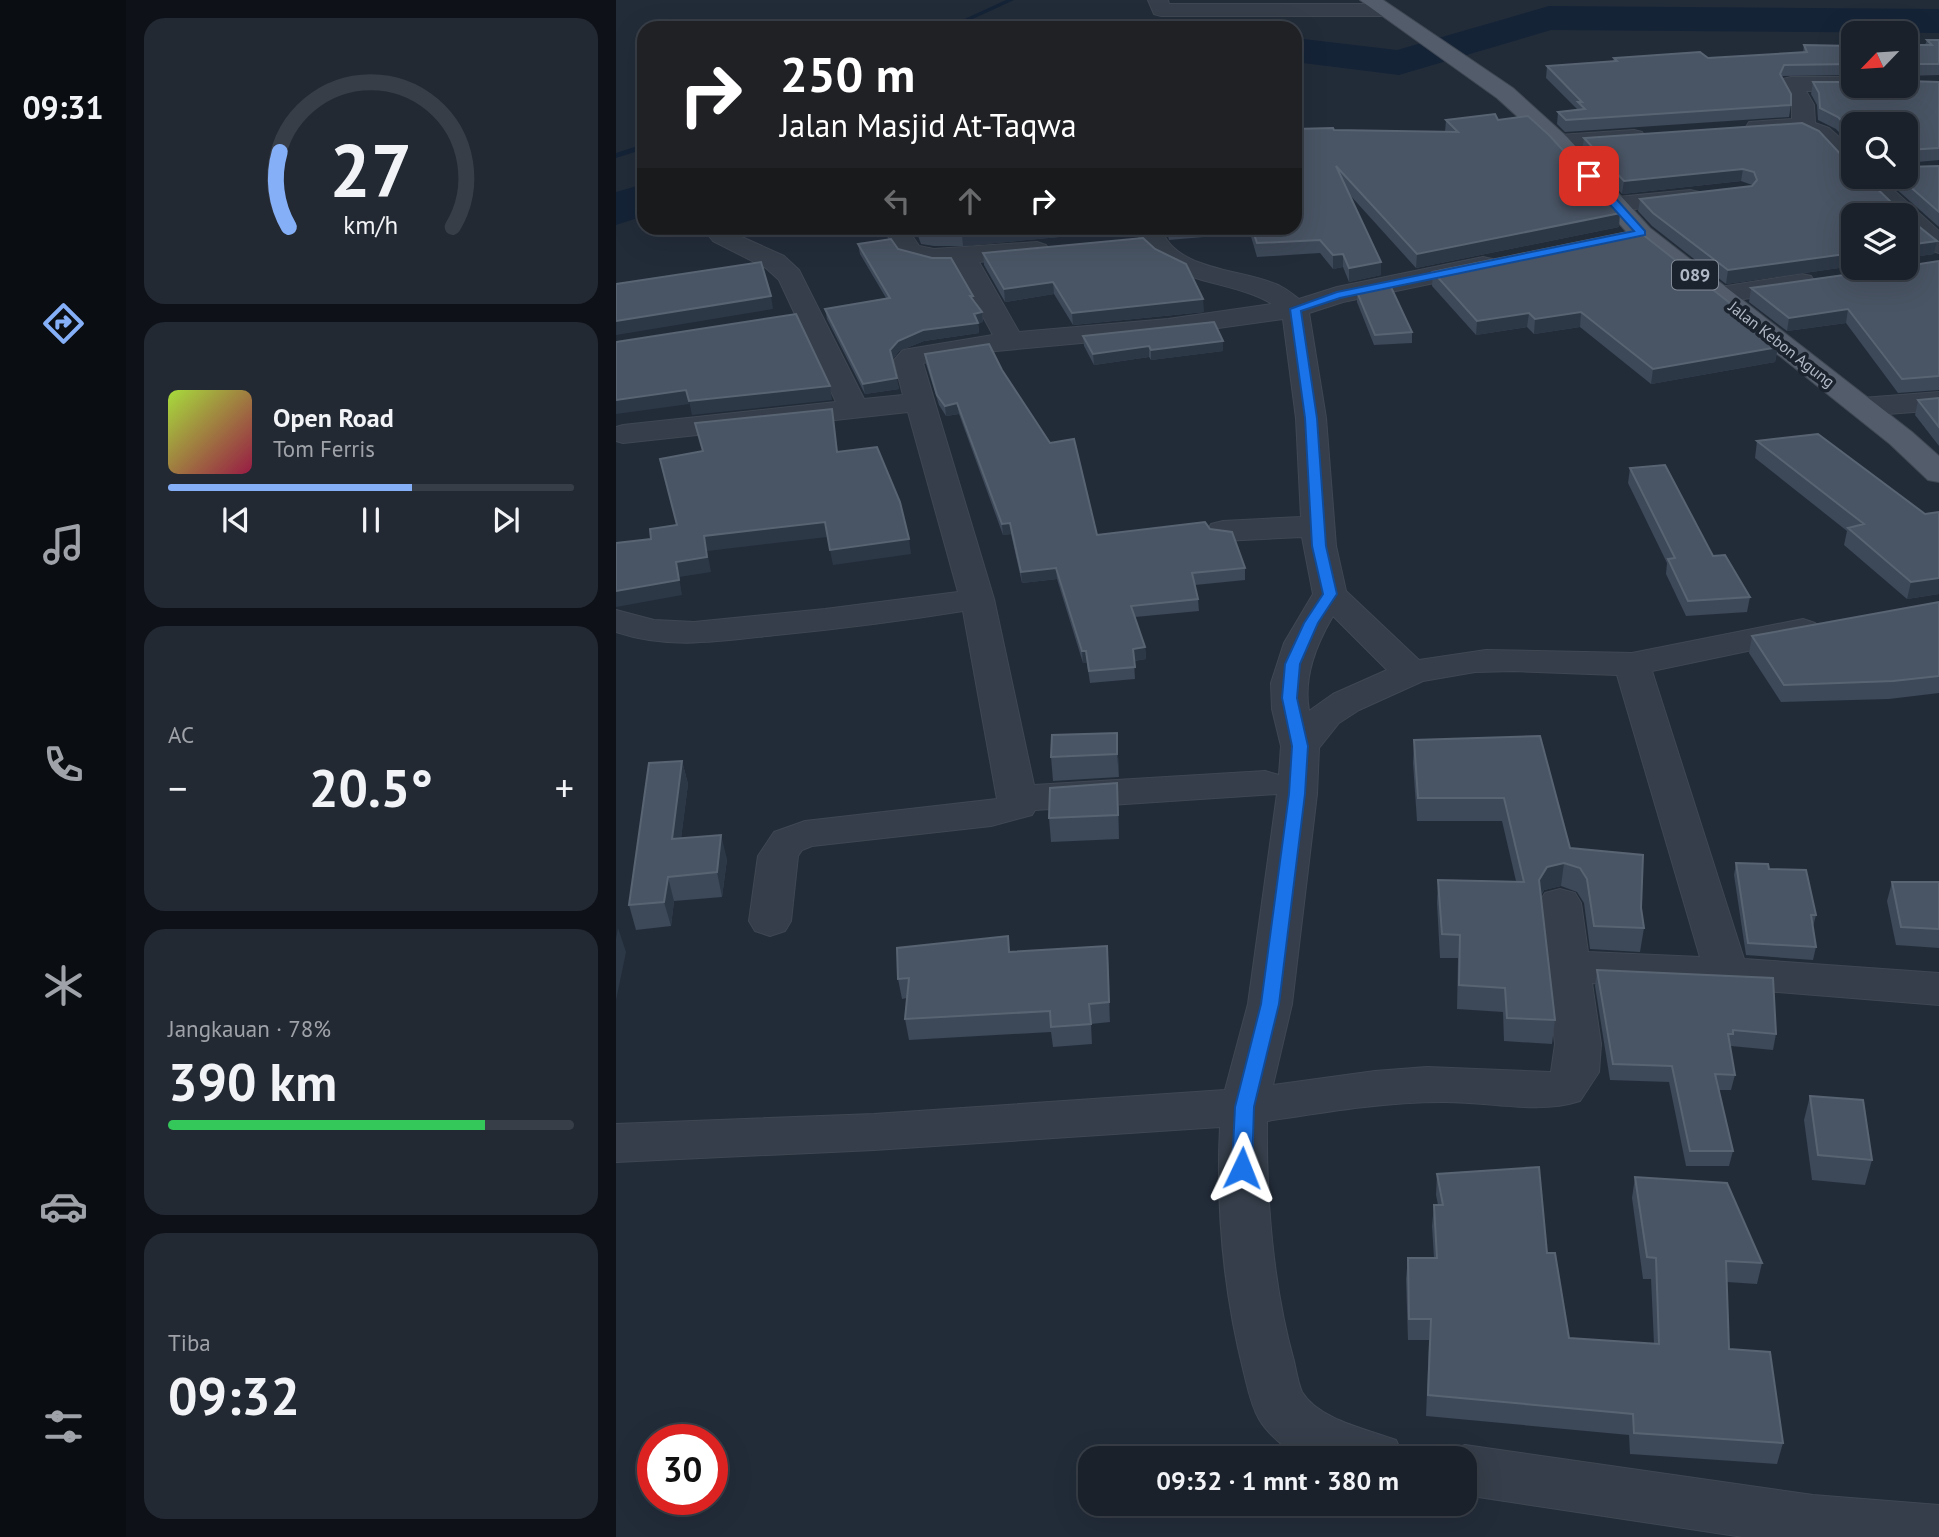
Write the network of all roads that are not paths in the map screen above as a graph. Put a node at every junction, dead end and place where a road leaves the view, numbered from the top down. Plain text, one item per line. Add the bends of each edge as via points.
1 (1158, 0) edge
2 (1377, 5) edge
3 (1841, 84) edge
4 (1804, 125) junction
5 (1730, 129) edge
6 (1651, 135) edge
7 (1559, 142) junction
8 (1841, 152) edge
9 (1875, 189) edge
10 (1715, 194) edge
11 (1617, 204) junction
12 (1641, 233) junction
13 (899, 235) edge
14 (1143, 235) edge
15 (1150, 235) edge
16 (722, 236) dead end
17 (1615, 238) edge
18 (1123, 242) edge
19 (1056, 248) edge
20 (963, 257) junction
21 (1935, 258) edge
22 (1509, 260) edge
23 (1830, 278) edge
24 (1720, 295) junction
25 (1295, 309) junction
26 (808, 314) junction
27 (781, 319) edge
28 (1011, 342) junction
29 (1939, 401) edge
30 (919, 402) junction
31 (1862, 407) junction
32 (854, 410) junction
33 (623, 434) dead end
34 (1939, 473) edge
35 (1318, 526) junction
36 (1223, 531) edge
37 (1330, 594) junction
38 (977, 600) junction
39 (616, 620) edge
40 (1829, 625) edge
41 (1632, 664) junction
42 (1411, 673) junction
43 (1300, 746) junction
44 (1265, 783) dead end
45 (1018, 799) junction
46 (1560, 903) dead end
47 (770, 921) dead end
48 (1568, 967) junction
49 (1727, 973) junction
50 (1939, 989) edge
51 (1244, 1107) junction
52 (616, 1143) edge
53 (1340, 1446) edge
54 (1477, 1472) edge
55 (1939, 1532) edge

1 - 2 street via 1161,10
2 - 7 main road, Jalan Kebon Agung / 089 via 1505,93
3 - 4 street via 1791,84 1803,105
4 - 5 street
4 - 8 street via 1826,136
6 - 7 street
7 - 11 main road, Jalan Kebon Agung / 089
9 - 21 street
10 - 11 street
11 - 12 main road, Jalan Kebon Agung / 089
12 - 17 street
12 - 24 main road, Jalan Kebon Agung / 089
13 - 20 street via 909,250 934,257
14 - 18 street
15 - 25 street via 1155,248 1168,258 1275,293
16 - 26 street via 775,262 790,276
19 - 20 street
20 - 28 street
22 - 25 street via 1337,295
23 - 24 street
24 - 31 main road, Jalan Kebon Agung / 089
25 - 28 street
25 - 35 street via 1311,418
26 - 27 street
26 - 32 street
28 - 30 street via 949,348 910,358
29 - 31 street
30 - 32 street
30 - 38 street
31 - 34 main road, Jalan Kebon Agung / 089
32 - 33 street
35 - 36 street
35 - 37 street
37 - 42 street
37 - 43 street via 1293,664 1289,698
38 - 39 street via 688,634 651,632
38 - 45 street
40 - 41 street
41 - 42 street via 1497,660 1440,665
41 - 49 street
42 - 43 street via 1326,715
43 - 51 street via 1270,1004
44 - 45 street
45 - 47 street via 1018,806 1009,810 805,834 788,841 778,856
46 - 48 street
48 - 49 street
48 - 51 street via 1578,1044 1576,1072 1564,1088 1537,1092 1452,1084
49 - 50 street
51 - 52 street via 874,1132
51 - 53 street via 1242,1168 1250,1256 1262,1341 1279,1405 1313,1437
54 - 55 street via 1813,1521

